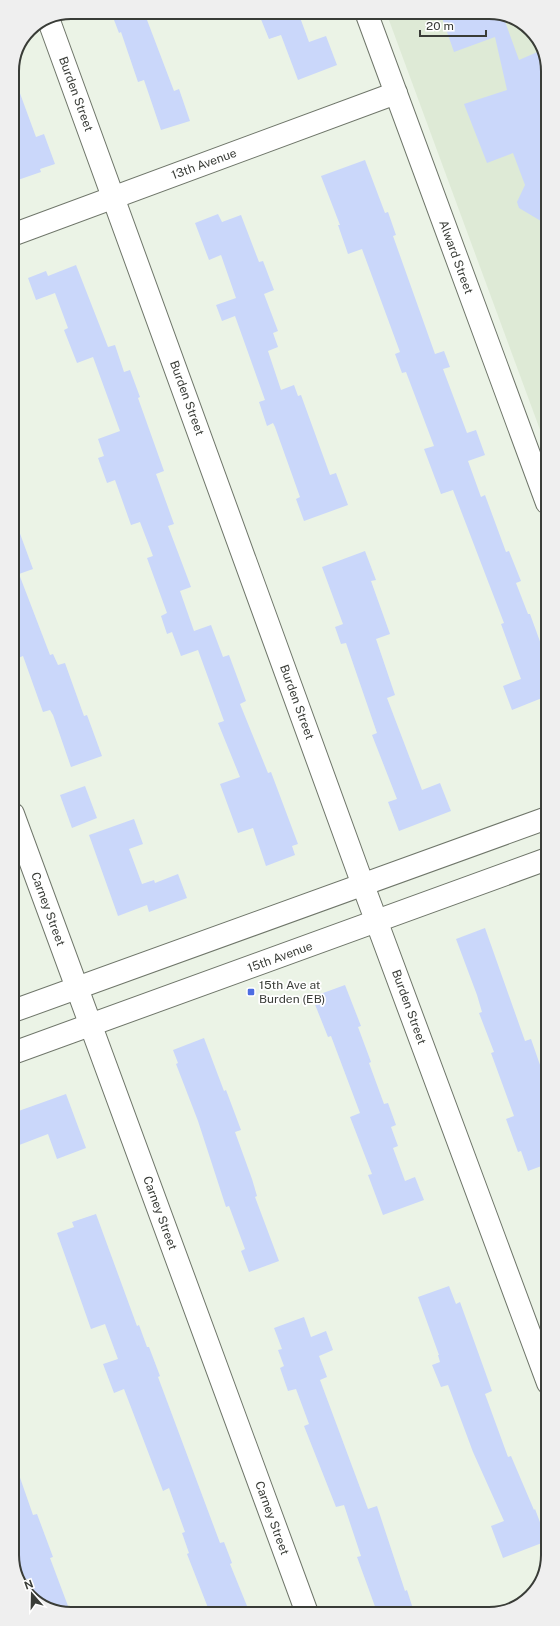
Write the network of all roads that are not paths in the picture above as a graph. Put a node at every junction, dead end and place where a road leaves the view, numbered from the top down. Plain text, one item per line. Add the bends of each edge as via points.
1 (369, 19) edge
2 (50, 24) edge
3 (396, 93) junction
4 (114, 197) junction
5 (19, 232) edge
6 (541, 489) edge
7 (541, 820) edge
8 (19, 830) edge
9 (541, 861) edge
10 (363, 884) junction
11 (377, 921) junction
12 (77, 988) junction
13 (19, 1008) edge
14 (91, 1025) junction
15 (19, 1051) edge
16 (541, 1364) edge
17 (305, 1607) edge

1 - 3 street, Alward Street
2 - 4 street, Burden Street
3 - 4 street, 13th Avenue
3 - 6 street, Alward Street
4 - 5 street, 13th Avenue
4 - 10 street, Burden Street
7 - 10 street
8 - 12 street, Carney Street
9 - 11 street, 15th Avenue
10 - 11 street, Burden Street
10 - 12 street
11 - 14 street, 15th Avenue
11 - 16 street, Burden Street
12 - 13 street
12 - 14 street, Carney Street
14 - 15 street, 15th Avenue
14 - 17 street, Carney Street

